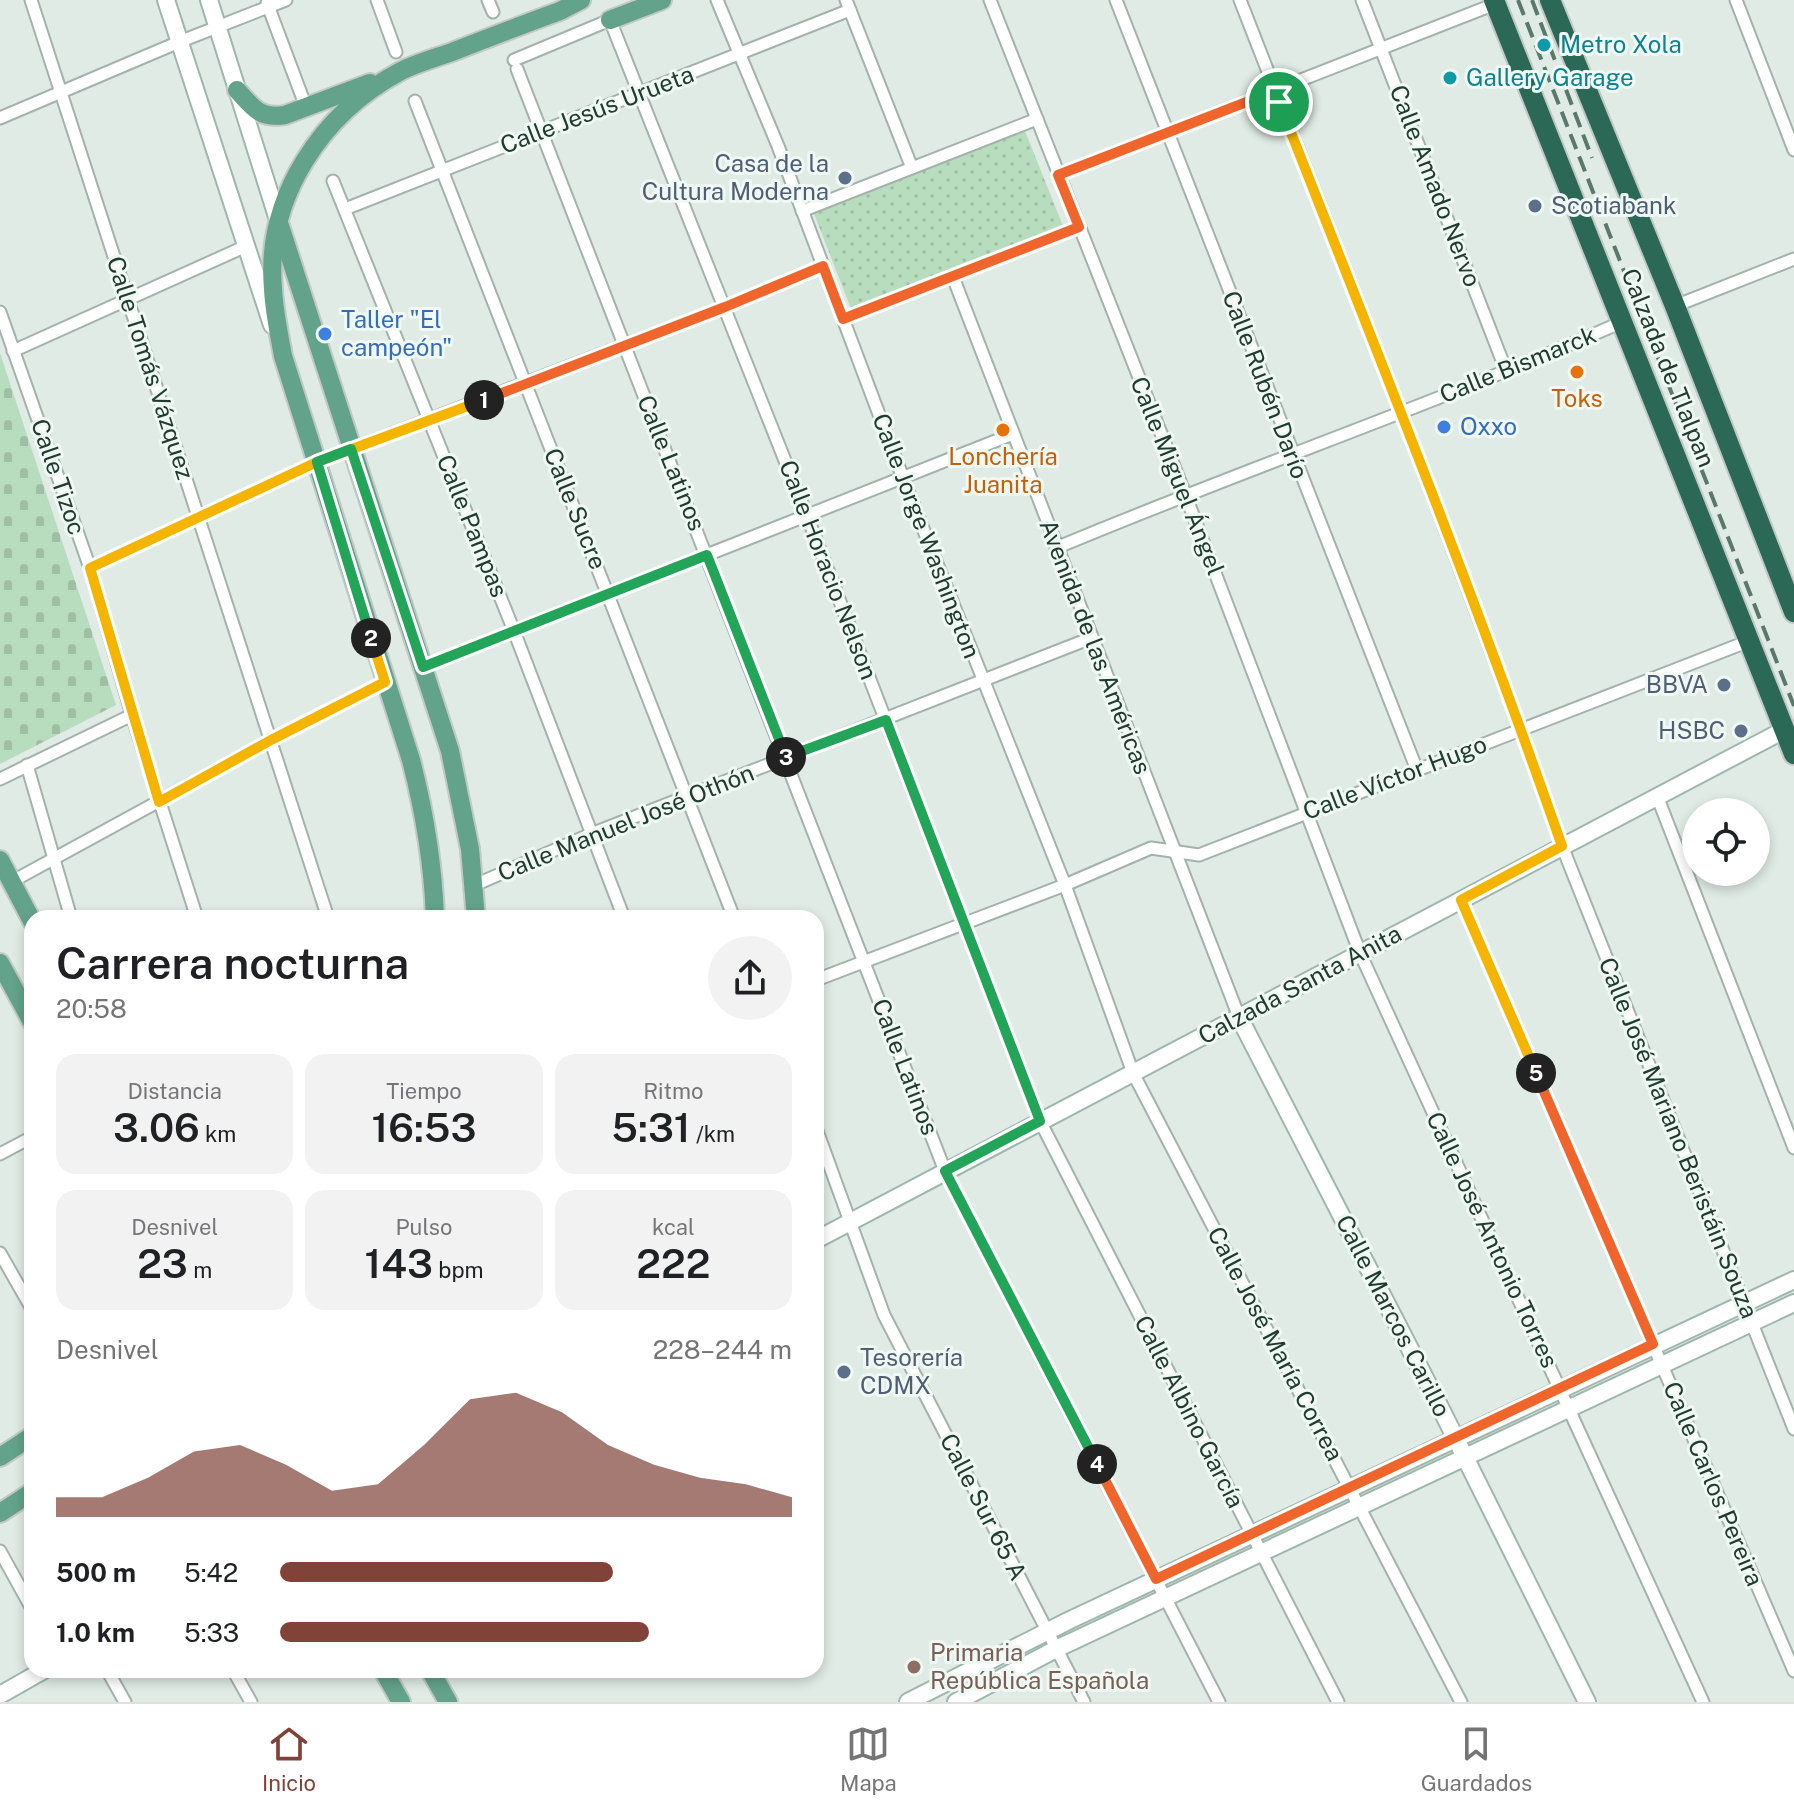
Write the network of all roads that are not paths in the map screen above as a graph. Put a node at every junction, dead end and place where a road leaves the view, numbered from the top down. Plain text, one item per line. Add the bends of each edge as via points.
1 (31, 0) edge
2 (166, 0) edge
3 (209, 0) edge
4 (286, 0) edge
5 (377, 0) edge
6 (488, 0) edge
7 (581, 0) edge
8 (662, 0) edge
9 (717, 0) edge
10 (990, 0) edge
11 (1116, 0) edge
12 (1240, 0) edge
13 (1362, 0) edge
14 (1550, 0) edge
15 (1736, 0) edge
16 (1494, 2) edge
17 (267, 3) edge
18 (848, 5) edge
19 (493, 12) dead end
20 (610, 20) junction
21 (217, 27) junction
22 (179, 42) junction
23 (1381, 49) junction
24 (738, 55) junction
25 (399, 61) junction
26 (237, 90) junction
27 (61, 91) junction
28 (1275, 91) junction
29 (639, 95) junction
30 (415, 101) dead end
31 (306, 107) junction
32 (0, 118) edge
33 (1037, 119) junction
34 (541, 131) junction
35 (1167, 133) junction
36 (1794, 150) edge
37 (912, 168) junction
38 (441, 170) junction
39 (1058, 175) junction
40 (333, 181) dead end
41 (345, 209) junction
42 (802, 211) junction
43 (279, 223) junction
44 (1079, 227) junction
45 (244, 247) junction
46 (1794, 259) edge
47 (823, 266) junction
48 (953, 277) junction
49 (127, 300) junction
50 (1675, 306) junction
51 (725, 307) junction
52 (0, 312) edge
53 (843, 319) junction
54 (1622, 322) junction
55 (624, 346) junction
56 (13, 351) junction
57 (283, 356) junction
58 (1507, 373) junction
59 (525, 384) junction
60 (1401, 412) junction
61 (429, 420) junction
62 (1013, 434) junction
63 (351, 449) junction
64 (1292, 453) junction
65 (317, 462) junction
66 (903, 478) junction
67 (1185, 494) junction
68 (807, 516) junction
69 (198, 517) junction
70 (1056, 548) junction
71 (707, 555) junction
72 (90, 568) junction
73 (608, 594) junction
74 (1792, 599) edge
75 (514, 631) junction
76 (1091, 638) junction
77 (1749, 641) junction
78 (423, 667) junction
79 (983, 681) junction
80 (385, 682) junction
81 (132, 715) junction
82 (886, 720) junction
83 (1521, 730) junction
84 (1784, 730) junction
85 (271, 740) junction
86 (1794, 754) edge
87 (785, 758) junction
88 (27, 765) junction
89 (1417, 770) junction
90 (0, 779) edge
91 (1657, 796) junction
92 (685, 797) junction
93 (159, 802) junction
94 (1308, 811) junction
95 (591, 834) junction
96 (1562, 846) junction
97 (1175, 852) junction
98 (55, 858) junction
99 (0, 860) edge
100 (11, 882) junction
101 (475, 885) junction
102 (1065, 885) junction
103 (1461, 900) junction
104 (26, 910) edge
105 (69, 910) edge
106 (194, 910) edge
107 (325, 910) edge
108 (435, 910) edge
109 (476, 910) edge
110 (621, 910) edge
111 (731, 910) edge
112 (964, 924) junction
113 (1360, 953) junction
114 (865, 961) junction
115 (0, 963) edge
116 (824, 977) edge
117 (24, 1007) edge
118 (1239, 1017) junction
119 (1133, 1073) junction
120 (1040, 1121) junction
121 (24, 1141) edge
122 (1794, 1148) edge
123 (824, 1149) edge
124 (0, 1154) edge
125 (945, 1171) junction
126 (852, 1221) junction
127 (824, 1236) edge
128 (0, 1253) edge
129 (1794, 1280) edge
130 (24, 1295) edge
131 (1744, 1303) junction
132 (1794, 1303) edge
133 (1752, 1323) junction
134 (1653, 1344) junction
135 (1662, 1365) junction
136 (1559, 1388) junction
137 (1569, 1409) junction
138 (1794, 1429) edge
139 (1455, 1438) junction
140 (24, 1441) edge
141 (0, 1457) edge
142 (1465, 1457) junction
143 (1350, 1488) junction
144 (24, 1497) edge
145 (1360, 1506) junction
146 (0, 1513) edge
147 (1252, 1534) junction
148 (0, 1551) edge
149 (1262, 1552) junction
150 (1156, 1579) junction
151 (24, 1594) edge
152 (1165, 1597) junction
153 (1047, 1631) junction
154 (1056, 1649) junction
155 (1794, 1671) edge
156 (33, 1678) edge
157 (112, 1678) edge
158 (238, 1678) edge
159 (393, 1678) edge
160 (434, 1678) edge
161 (11, 1695) edge
162 (125, 1702) edge
163 (251, 1702) edge
164 (401, 1702) edge
165 (448, 1702) edge
166 (908, 1702) edge
167 (956, 1702) edge
168 (1084, 1702) edge
169 (1219, 1702) edge
170 (1338, 1702) edge
171 (1461, 1702) edge
172 (1587, 1702) edge
173 (1703, 1702) edge

1 - 27 street, Calle Tomás Vázquez
2 - 22 street
3 - 21 street
4 - 17 street
5 - 25 street
6 - 19 street
7 - 25 main road
8 - 20 main road
9 - 24 street, Calle Jorge Washington
10 - 33 street, Calle Miguel Ángel
11 - 35 street, Calle Rubén Darío
12 - 28 street, Calle José Mariano Beristáin Souza
13 - 23 street, Calle Amado Nervo
14 - 50 highway, Calzada de Tlalpan
15 - 36 street
16 - 23 street
16 - 54 highway, Calzada de Tlalpan
17 - 21 street
17 - 31 street
18 - 24 street, Calle Jesús Urueta
18 - 37 street
20 - 29 street, Calle Horacio Nelson
20 - 34 street, Calle Latinos via 516,64
21 - 22 street
21 - 26 street
22 - 27 street
22 - 45 street
23 - 28 street
23 - 58 street, Calle Amado Nervo
24 - 29 street, Calle Jesús Urueta
24 - 42 street, Calle Jorge Washington
25 - 31 main road
25 - 43 main road via 330,124 301,168
26 - 31 main road via 254,109 271,117
26 - 43 street
27 - 32 street
27 - 49 street, Calle Tomás Vázquez
28 - 35 street
28 - 60 street, Calle José Mariano Beristáin Souza
29 - 34 street, Calle Jesús Urueta
29 - 51 street, Calle Horacio Nelson
30 - 38 street, Calle Sucre
33 - 37 street
33 - 39 street, Calle Miguel Ángel
34 - 38 street, Calle Jesús Urueta
34 - 55 street, Calle Latinos
35 - 39 street
35 - 64 street, Calle Rubén Darío
37 - 42 street
38 - 41 street, Calle Jesús Urueta
38 - 59 street, Calle Sucre
39 - 44 street, Calle Miguel Ángel
40 - 41 street, Calle Pampas
41 - 61 street, Calle Pampas
42 - 47 street, Calle Jorge Washington
43 - 57 main road via 272,288
43 - 63 main road
44 - 48 street
44 - 67 street, Calle Miguel Ángel
45 - 49 street
45 - 57 street
46 - 50 street
47 - 51 street
47 - 53 street, Calle Jorge Washington
48 - 53 street
48 - 62 street, Avenida de las Américas
49 - 56 street
49 - 69 street, Calle Tomás Vázquez
50 - 74 highway, Calzada de Tlalpan
51 - 55 street
51 - 68 street, Calle Horacio Nelson
52 - 56 street, Calle Tizoc
53 - 66 street, Calle Jorge Washington
54 - 58 street, Calle Bismarck
54 - 77 highway, Calzada de Tlalpan
55 - 59 street
55 - 71 street, Calle Latinos
56 - 72 street, Calle Tizoc
57 - 65 main road
58 - 60 street, Calle Bismarck
59 - 61 street
59 - 73 street, Calle Sucre
60 - 64 street, Calle Bismarck
60 - 83 street, Calle José Mariano Beristáin Souza
61 - 63 street
61 - 75 street, Calle Pampas
62 - 66 street
62 - 70 street, Avenida de las Américas
63 - 65 street
63 - 78 main road
64 - 67 street, Calle Bismarck
64 - 89 street, Calle Rubén Darío
65 - 69 street
65 - 80 main road
66 - 68 street
66 - 79 street, Calle Jorge Washington
67 - 70 street, Calle Bismarck
67 - 94 street, Calle Miguel Ángel
68 - 71 street
68 - 82 street, Calle Horacio Nelson
69 - 72 street
69 - 85 street, Calle Tomás Vázquez
70 - 76 street, Avenida de las Américas
71 - 73 street
71 - 87 street, Calle Latinos
72 - 81 street, Calle Tizoc
73 - 75 street
73 - 92 street, Calle Sucre
75 - 78 street
75 - 95 street, Calle Pampas
76 - 79 street, Calle Manuel José Othón
76 - 97 street, Avenida de las Américas
77 - 83 street, Calle Víctor Hugo
77 - 84 highway, Calzada de Tlalpan
78 - 101 main road via 450,751
79 - 82 street, Calle Manuel José Othón
79 - 102 street, Calle Jorge Washington
80 - 85 street
80 - 108 main road via 426,818
81 - 88 street
81 - 93 street, Calle Tizoc
82 - 87 street, Calle Manuel José Othón
82 - 112 street, Calle Horacio Nelson
83 - 89 street, Calle Víctor Hugo
83 - 96 street, Calle José Mariano Beristáin Souza
84 - 86 highway, Calzada de Tlalpan
84 - 91 street, Calzada Santa Anita
85 - 93 street
85 - 107 street, Calle Tomás Vázquez
87 - 92 street, Calle Manuel José Othón
87 - 114 street, Calle Latinos
88 - 90 street
88 - 98 street
89 - 94 street, Calle Víctor Hugo
91 - 96 street, Calzada Santa Anita
91 - 122 street
92 - 95 street, Calle Manuel José Othón
92 - 111 street, Calle Sucre
93 - 98 street
93 - 106 street, Calle Tizoc
94 - 97 street, Calle Víctor Hugo via 1199,855
94 - 113 street, Calle Miguel Ángel
95 - 101 street, Calle Manuel José Othón
95 - 110 street, Calle Pampas
96 - 103 street, Calzada Santa Anita
96 - 131 street, Calle José Mariano Beristáin Souza
97 - 102 street, Calle Víctor Hugo via 1151,848
97 - 118 street, Avenida de las Américas
98 - 100 street
98 - 105 street
99 - 100 main road
100 - 104 main road
101 - 109 main road
102 - 112 street, Calle Víctor Hugo
102 - 119 street, Calle Jorge Washington
103 - 113 street, Calzada Santa Anita
103 - 134 street, Calle Carlos Pereira
112 - 114 street, Calle Víctor Hugo
112 - 120 street, Calle Horacio Nelson
113 - 118 street, Calzada Santa Anita
113 - 136 street, Calle José Antonio Torres
114 - 116 street, Calle Víctor Hugo
114 - 125 street, Calle Latinos
115 - 117 main road
118 - 119 street, Calzada Santa Anita
118 - 139 street, Calle Marcos Carillo
119 - 120 street, Calzada Santa Anita
119 - 143 street, Calle José María Correa
120 - 125 street, Calzada Santa Anita
120 - 147 street, Calle Albino García
121 - 124 street
123 - 126 street
125 - 126 street, Calzada Santa Anita
125 - 150 street, Calle Latinos
126 - 127 street, Calzada Santa Anita
126 - 153 street, Calle Sur 65 A via 884,1315
128 - 130 street
129 - 131 street
131 - 133 street, Calle José Mariano Beristáin Souza
131 - 134 street
132 - 133 street
133 - 135 street
133 - 138 street, Calle José Mariano Beristáin Souza
134 - 135 street, Calle Carlos Pereira
134 - 136 street
135 - 137 street
135 - 155 street, Calle Carlos Pereira
136 - 137 street, Calle José Antonio Torres
136 - 139 street
137 - 142 street
137 - 173 street, Calle José Antonio Torres
139 - 142 street, Calle Marcos Carillo
139 - 143 street
140 - 141 main road
142 - 145 street
142 - 172 street, Calle Marcos Carillo
143 - 145 street, Calle José María Correa
143 - 147 street
144 - 146 main road
145 - 149 street
145 - 171 street, Calle José María Correa
147 - 149 street, Calle Albino García
147 - 150 street
148 - 151 street
149 - 152 street
149 - 170 street, Calle Albino García
150 - 152 street, Calle Latinos
150 - 153 street
152 - 154 street
152 - 169 street, Calle Latinos
153 - 154 street, Calle Sur 65 A
153 - 166 street
154 - 167 street
154 - 168 street, Calle Sur 65 A
156 - 161 street
157 - 162 street
158 - 163 street
159 - 164 main road
160 - 165 main road

